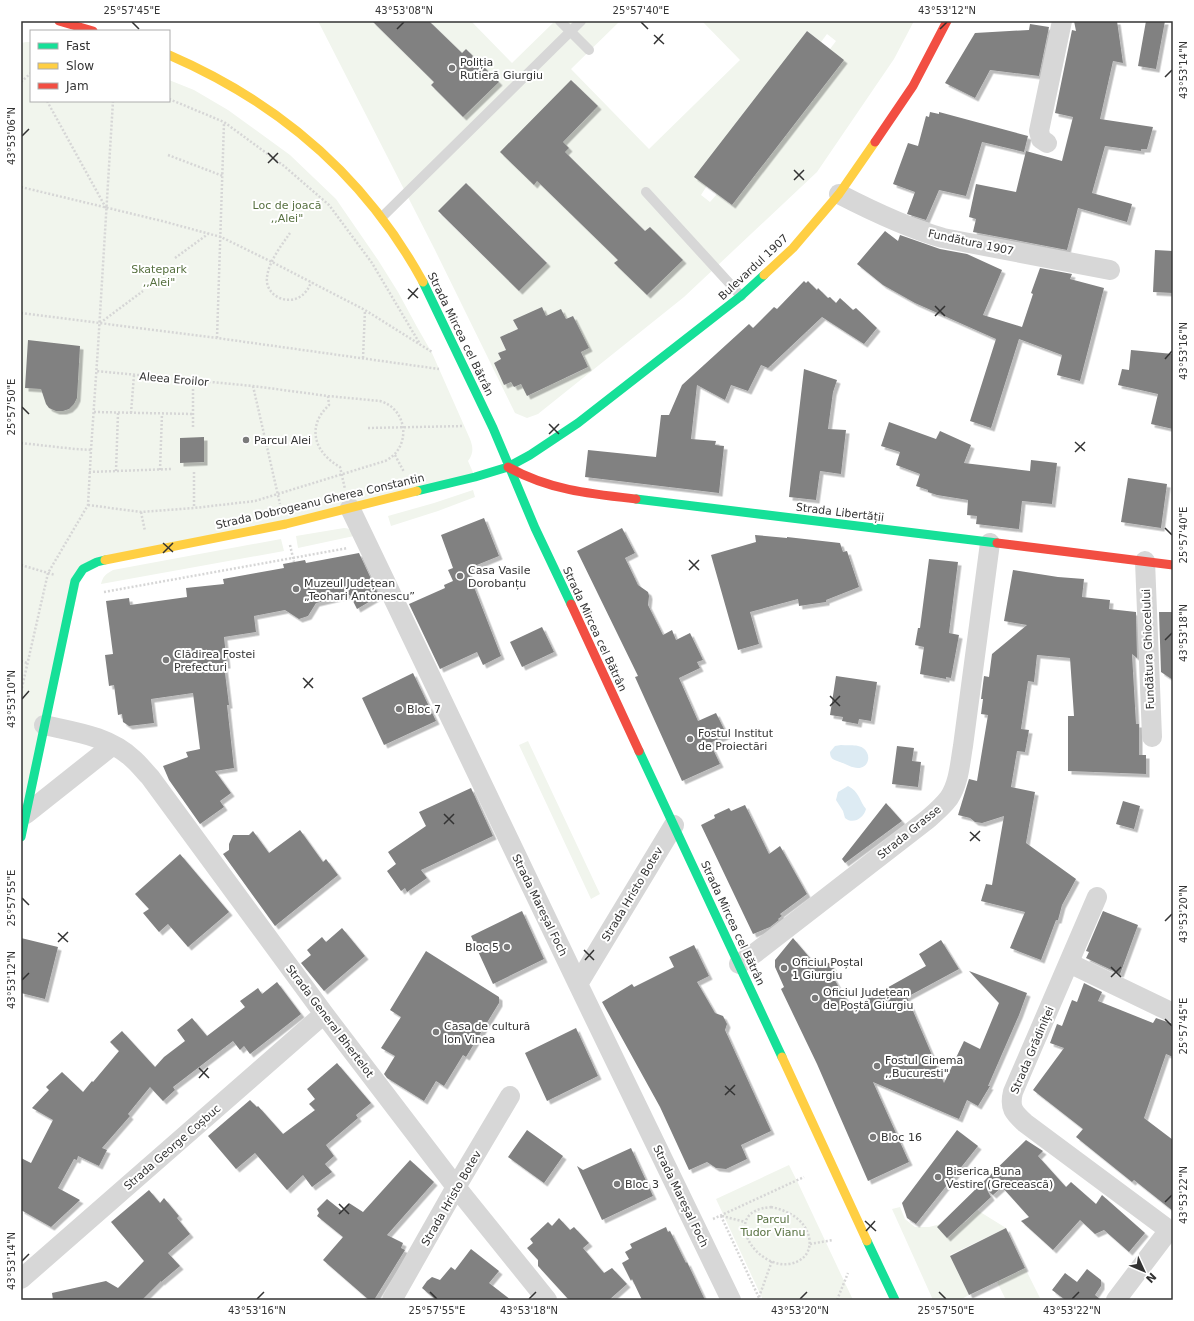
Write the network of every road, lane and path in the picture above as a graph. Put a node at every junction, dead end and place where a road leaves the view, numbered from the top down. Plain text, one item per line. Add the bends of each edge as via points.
1 (59, 21) edge
2 (560, 21) edge
3 (581, 21) edge
4 (947, 21) edge
5 (1062, 21) edge
6 (90, 30) edge
7 (570, 31) junction
8 (589, 50) dead end
9 (170, 55) edge
10 (30, 74) edge
11 (21, 82) edge
12 (170, 99) edge
13 (47, 102) edge
14 (113, 102) edge
15 (224, 122) junction
16 (1047, 142) dead end
17 (168, 155) dead end
18 (223, 176) junction
19 (21, 187) edge
20 (646, 192) dead end
21 (839, 194) junction
22 (106, 208) junction
23 (382, 217) junction
24 (290, 233) dead end
25 (208, 234) junction
26 (221, 237) junction
27 (175, 258) dead end
28 (272, 262) junction
29 (1110, 270) dead end
30 (310, 282) junction
31 (143, 291) dead end
32 (741, 296) junction
33 (365, 310) junction
34 (21, 313) edge
35 (99, 323) junction
36 (218, 338) junction
37 (420, 345) junction
38 (432, 353) dead end
39 (363, 358) junction
40 (439, 369) dead end
41 (96, 371) junction
42 (134, 375) junction
43 (193, 381) junction
44 (253, 386) junction
45 (328, 396) junction
46 (94, 412) junction
47 (118, 412) junction
48 (131, 413) junction
49 (162, 414) junction
50 (193, 414) junction
51 (464, 426) dead end
52 (193, 427) dead end
53 (368, 428) dead end
54 (403, 428) junction
55 (21, 443) edge
56 (91, 450) junction
57 (395, 454) junction
58 (508, 467) junction
59 (172, 469) dead end
60 (160, 470) junction
61 (116, 471) junction
62 (90, 472) junction
63 (194, 472) dead end
64 (404, 473) dead end
65 (341, 475) junction
66 (278, 494) junction
67 (88, 505) junction
68 (194, 508) junction
69 (350, 508) junction
70 (990, 542) junction
71 (290, 544) dead end
72 (367, 544) junction
73 (293, 559) junction
74 (1145, 561) junction
75 (294, 562) dead end
76 (21, 565) edge
77 (1173, 565) edge
78 (48, 573) junction
79 (76, 582) junction
80 (104, 592) dead end
81 (21, 661) edge
82 (27, 663) junction
83 (21, 692) edge
84 (44, 725) junction
85 (1152, 737) dead end
86 (113, 745) junction
87 (26, 814) junction
88 (674, 825) junction
89 (21, 837) edge
90 (1097, 897) dead end
91 (1069, 962) junction
92 (739, 964) junction
93 (578, 984) junction
94 (1173, 1013) edge
95 (324, 1014) junction
96 (510, 1096) dead end
97 (804, 1177) dead end
98 (456, 1187) junction
99 (721, 1216) junction
100 (745, 1222) junction
101 (696, 1227) junction
102 (1171, 1231) edge
103 (833, 1240) dead end
104 (810, 1244) junction
105 (772, 1261) junction
106 (848, 1273) dead end
107 (21, 1279) edge
108 (760, 1298) edge
109 (392, 1300) edge
110 (547, 1300) edge
111 (731, 1300) edge
112 (837, 1300) edge
113 (896, 1300) edge
114 (1116, 1300) edge

1 - 6 main road
2 - 7 lane
3 - 7 lane
4 - 21 main road, Bulevardul 1907 via 914,86
5 - 16 street via 1039,131 1041,139
7 - 8 lane
7 - 23 lane
9 - 23 main road, Strada Mircea cel Bătrân via 228,84 294,128 352,183
10 - 11 path
12 - 15 path
13 - 22 path
14 - 22 path
15 - 18 path
15 - 37 path via 284,166 329,206 372,263
17 - 18 path
18 - 26 path
19 - 22 path
20 - 32 lane
21 - 29 street, Fundătura 1907 via 923,232 943,238
21 - 32 main road, Bulevardul 1907 via 793,248
22 - 25 path
22 - 35 path
23 - 58 main road, Strada Mircea cel Bătrân via 403,247 429,293
24 - 28 path
25 - 26 path
25 - 27 path
26 - 28 path
26 - 36 path
28 - 30 path
28 - 30 path via 266,279 268,287 276,296 285,300 295,300 303,296
30 - 33 path
31 - 35 path
32 - 58 main road, Bulevardul 1907 via 578,423
33 - 37 path
33 - 39 path
34 - 35 path
35 - 36 path
35 - 41 path
36 - 39 path
37 - 38 path
39 - 40 path
41 - 42 path, Aleea Eroilor
41 - 46 path
42 - 43 path, Aleea Eroilor
42 - 48 path
43 - 44 path, Aleea Eroilor
43 - 50 path
44 - 45 path, Aleea Eroilor
44 - 66 path
45 - 54 path, Aleea Eroilor via 387,403 398,413
45 - 65 path via 329,405 316,424 316,439 322,454 340,467
46 - 47 path
46 - 56 path
47 - 48 path
47 - 61 path
48 - 49 path
49 - 50 path
49 - 60 path
50 - 52 path
51 - 54 path
53 - 54 path
54 - 57 path via 402,445
55 - 56 path
56 - 62 path
57 - 64 path
57 - 65 path via 385,461
58 - 69 main road, Strada Dobrogeanu Gherea Constantin
58 - 70 main road, Strada Libertății via 536,481 578,492
58 - 88 main road, Strada Mircea cel Bătrân
59 - 60 path
60 - 61 path
61 - 62 path
62 - 67 path
63 - 68 path
65 - 66 path
65 - 69 path
66 - 68 path via 255,501
67 - 68 path via 141,512
67 - 78 path
69 - 72 street, Strada Mareșal Foch
69 - 79 main road, Strada Dobrogeanu Gherea Constantin via 286,524 96,562 83,569
70 - 74 main road, Strada Libertății
70 - 92 street, Strada Grasse via 963,746 957,776 949,798 928,819
71 - 73 path
72 - 73 path
72 - 93 street, Strada Mareșal Foch
73 - 75 path
73 - 80 path
74 - 77 main road, Strada Libertății
74 - 85 street, Fundătura Ghiocelului
76 - 78 path
78 - 79 path
78 - 82 path
79 - 84 main road, Strada Dobrogeanu Gherea Constantin
81 - 82 path
82 - 83 path
84 - 86 street, Strada General Bhertelot via 89,735
84 - 87 main road, Strada Dobrogeanu Gherea Constantin
86 - 87 street
86 - 95 street, Strada General Bhertelot via 132,758 150,777
87 - 89 main road, Strada Dobrogeanu Gherea Constantin
88 - 92 main road, Strada Mircea cel Bătrân
88 - 93 street, Strada Hristo Botev
90 - 91 street, Strada Grădiniței
91 - 94 street
91 - 102 street, Strada Grădiniței via 1013,1092 1010,1101 1012,1109 1025,1123
92 - 113 main road, Strada Mircea cel Bătrân
93 - 101 street, Strada Mareșal Foch
95 - 98 street, Strada General Bhertelot
95 - 107 street, Strada George Coșbuc
96 - 98 street, Strada Hristo Botev
97 - 99 path
98 - 109 street, Strada Hristo Botev
98 - 110 street, Strada General Bhertelot
99 - 100 path
99 - 101 path
99 - 108 path
100 - 104 path via 760,1208 780,1209 799,1221 809,1235
100 - 105 path via 744,1230 748,1241 759,1254
101 - 111 street, Strada Mareșal Foch
102 - 114 street, Strada Grădiniței
103 - 104 path
104 - 105 path via 806,1254 798,1262 785,1264
105 - 108 path
106 - 112 path

